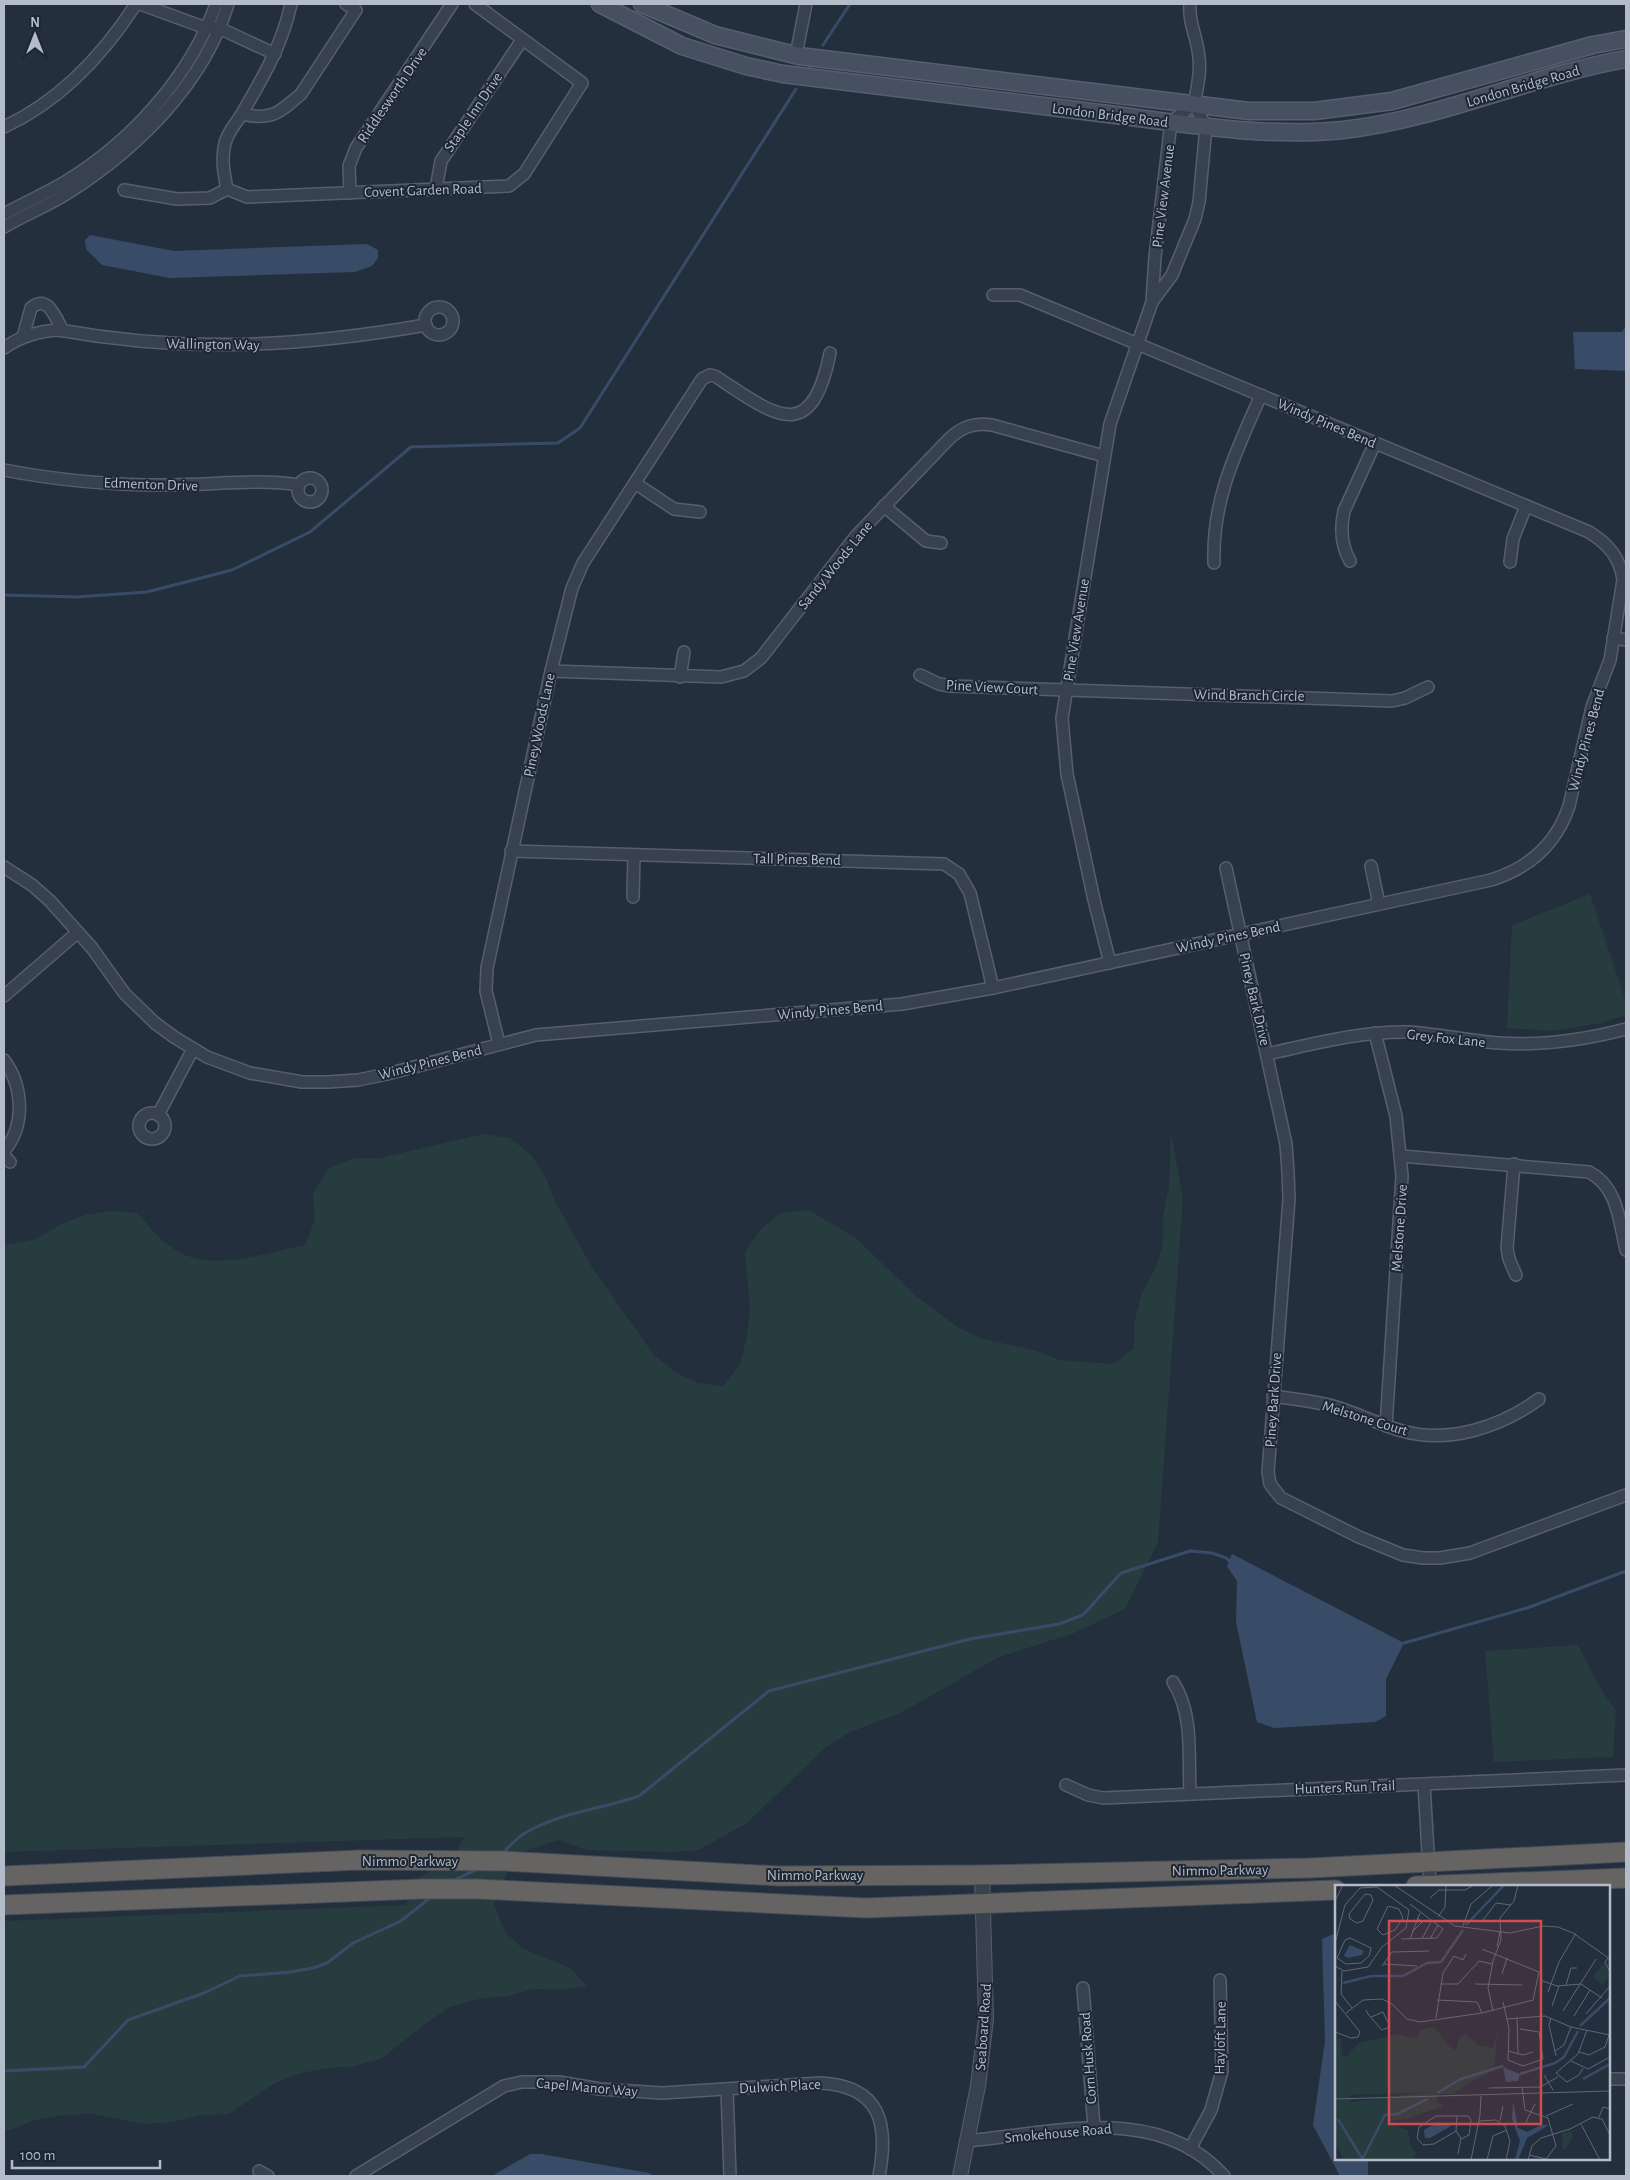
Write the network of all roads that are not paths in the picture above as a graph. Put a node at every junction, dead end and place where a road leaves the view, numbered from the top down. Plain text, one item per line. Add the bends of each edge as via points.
1 (136, 4) edge
2 (140, 4) edge
3 (216, 4) edge
4 (228, 4) edge
5 (290, 4) edge
6 (452, 4) edge
7 (475, 4) edge
8 (600, 4) edge
9 (642, 4) edge
10 (806, 4) edge
11 (1190, 4) edge
12 (354, 6) edge
13 (206, 28) junction
14 (219, 28) junction
15 (1626, 39) edge
16 (522, 40) junction
17 (275, 54) junction
18 (796, 55) junction
19 (1626, 59) edge
20 (1194, 104) junction
21 (242, 114) junction
22 (1171, 122) junction
23 (4, 127) edge
24 (1206, 127) junction
25 (227, 189) junction
26 (436, 189) junction
27 (124, 190) dead end
28 (350, 192) junction
29 (4, 214) edge
30 (4, 227) edge
31 (993, 295) dead end
32 (1152, 302) junction
33 (426, 324) dead end
34 (63, 331) junction
35 (23, 337) junction
36 (1139, 342) junction
37 (4, 348) edge
38 (830, 353) dead end
39 (1261, 395) junction
40 (1375, 443) junction
41 (1104, 456) junction
42 (4, 470) edge
43 (635, 483) junction
44 (299, 484) dead end
45 (884, 506) junction
46 (1526, 506) junction
47 (700, 512) dead end
48 (941, 543) dead end
49 (1350, 561) dead end
50 (1510, 562) dead end
51 (1214, 563) dead end
52 (1613, 638) junction
53 (1626, 640) edge
54 (684, 652) dead end
55 (551, 671) junction
56 (920, 675) dead end
57 (680, 677) junction
58 (1428, 687) dead end
59 (1066, 690) junction
60 (511, 852) junction
61 (634, 855) junction
62 (1371, 866) dead end
63 (4, 867) edge
64 (1226, 868) dead end
65 (633, 897) dead end
66 (1379, 904) junction
67 (78, 932) junction
68 (1240, 934) junction
69 (1110, 963) junction
70 (993, 988) junction
71 (4, 996) edge
72 (1626, 1029) edge
73 (1375, 1033) junction
74 (499, 1044) junction
75 (193, 1049) junction
76 (1267, 1054) junction
77 (4, 1060) edge
78 (158, 1115) dead end
79 (4, 1150) edge
80 (1401, 1156) junction
81 (1514, 1164) junction
82 (1626, 1250) edge
83 (1516, 1275) dead end
84 (1273, 1396) junction
85 (1539, 1399) dead end
86 (1386, 1426) junction
87 (1626, 1496) edge
88 (1173, 1682) dead end
89 (1626, 1774) edge
90 (1424, 1784) junction
91 (1066, 1785) dead end
92 (1190, 1794) junction
93 (1626, 1852) edge
94 (1428, 1862) junction
95 (982, 1875) junction
96 (4, 1876) edge
97 (1626, 1878) edge
98 (1430, 1885) edge
99 (1454, 1885) edge
100 (1335, 1890) edge
101 (4, 1904) edge
102 (983, 1904) junction
103 (1220, 1980) dead end
104 (1083, 1988) dead end
105 (1610, 2079) edge
106 (1626, 2079) edge
107 (727, 2089) junction
108 (1094, 2128) junction
109 (968, 2141) junction
110 (1190, 2149) junction
111 (356, 2176) edge
112 (730, 2176) edge
113 (879, 2176) edge
114 (960, 2176) edge
115 (1224, 2176) edge

1 - 23 street via 100,53 60,92
2 - 13 street
3 - 13 street
4 - 14 street
5 - 17 street
6 - 28 street, Riddlesworth Drive via 356,148 349,166
7 - 16 street, Covent Garden Road
8 - 22 main road, London Bridge Road via 682,46 774,72
9 - 18 main road, London Bridge Road via 715,35
10 - 18 street
11 - 20 street via 1190,20 1199,57
12 - 21 street via 301,94 266,118
13 - 14 street
13 - 29 street via 169,88 119,141 66,181
14 - 17 street
14 - 30 street via 189,80 134,144 70,192
15 - 20 main road, London Bridge Road via 1593,45 1392,101 1353,108 1285,112
16 - 26 street, Staple Inn Drive via 441,161
16 - 26 street, Covent Garden Road via 582,83 524,174 509,186
17 - 21 street
18 - 20 main road, London Bridge Road
19 - 24 main road, London Bridge Road via 1425,115 1376,125 1299,132
20 - 22 street, Pine View Avenue
20 - 24 street
21 - 25 street via 231,127 225,143 222,159
22 - 24 main road, London Bridge Road
22 - 32 street, Pine View Avenue
24 - 32 street, Pine View Avenue via 1195,219 1172,276
25 - 27 street via 210,198 177,199
25 - 28 street, Covent Garden Road via 247,197
26 - 28 street, Covent Garden Road
31 - 36 street, Windy Pines Bend via 1020,295
32 - 36 street, Pine View Avenue
33 - 34 street, Wallington Way via 342,339 245,346 157,343
34 - 35 street, Wallington Way via 45,330
34 - 35 street via 51,308 38,303 31,308
35 - 37 street, Wallington Way
36 - 39 street, Windy Pines Bend
36 - 41 street, Pine View Avenue via 1116,402
38 - 43 street, Piney Woods Lane via 819,393 806,409 798,413 787,415 769,411 710,375 702,379
39 - 40 street, Windy Pines Bend
39 - 51 street via 1220,496 1215,517
40 - 46 street, Windy Pines Bend
40 - 49 street via 1341,523
41 - 45 street, Sandy Woods Lane via 992,425 975,424 957,432
41 - 59 street, Pine View Avenue
42 - 44 street, Edmenton Drive via 116,484 223,485 275,481
43 - 47 street via 674,509
43 - 55 street, Piney Woods Lane via 583,562 565,610
45 - 48 street via 926,541
45 - 57 street, Sandy Woods Lane via 829,568 754,664 744,671 721,677
46 - 50 street via 1513,539
46 - 52 street, Windy Pines Bend via 1590,532 1616,556 1623,580
52 - 53 street
52 - 66 street, Windy Pines Bend via 1564,821 1548,846 1522,868 1507,874
54 - 57 street
55 - 57 street, Sandy Woods Lane
55 - 60 street, Piney Woods Lane
56 - 59 street, Pine View Court via 950,686
58 - 59 street, Wind Branch Circle via 1392,701
59 - 69 street, Pine View Avenue via 1062,718 1067,774
60 - 61 street, Tall Pines Bend
60 - 74 street, Piney Woods Lane via 485,978
61 - 65 street
61 - 70 street, Tall Pines Bend via 944,864 959,874 970,893
62 - 66 street
63 - 67 street, Windy Pines Bend via 32,885
64 - 68 street, Piney Bark Drive
66 - 68 street, Windy Pines Bend
67 - 71 street
67 - 75 street, Windy Pines Bend via 138,1007
68 - 69 street, Windy Pines Bend
68 - 76 street, Piney Bark Drive
69 - 70 street, Windy Pines Bend
70 - 74 street, Windy Pines Bend via 902,1004 555,1033
72 - 73 street, Grey Fox Lane via 1532,1045 1438,1034
73 - 76 street, Grey Fox Lane
73 - 80 street, Melstone Drive via 1392,1100
74 - 75 street, Windy Pines Bend via 387,1074 328,1082 302,1082 250,1073
75 - 78 street
76 - 84 street, Piney Bark Drive via 1286,1144 1289,1199
77 - 79 street via 15,1082 20,1108 15,1134
80 - 81 street
80 - 86 street, Melstone Drive
81 - 82 street via 1583,1170 1597,1176 1613,1196
81 - 83 street via 1508,1248
84 - 86 street, Melstone Court via 1332,1406
84 - 87 street, Piney Bark Drive via 1268,1472 1274,1491 1316,1517 1403,1555 1440,1558 1470,1553
85 - 86 street, Melstone Court via 1499,1422 1462,1432 1418,1434
88 - 92 street via 1181,1694 1187,1714
89 - 90 street, Hunters Run Trail
90 - 92 street, Hunters Run Trail
90 - 94 street
91 - 92 street, Hunters Run Trail via 1103,1798
93 - 94 highway, Nimmo Parkway
94 - 95 highway, Nimmo Parkway via 1310,1868
94 - 98 street
95 - 96 highway, Nimmo Parkway via 779,1876 505,1861 359,1860
95 - 102 street, Seaboard Road
97 - 99 highway
100 - 102 highway, Nimmo Parkway
101 - 102 highway, Nimmo Parkway via 422,1889 866,1908
102 - 109 street, Seaboard Road via 986,2019 980,2078
103 - 110 street, Hayloft Lane via 1222,2071 1211,2110
104 - 108 street, Corn Husk Road
105 - 106 street
107 - 111 street, Capel Manor Way via 631,2092 541,2081 504,2086
107 - 112 street
107 - 113 street, Dulwich Place via 820,2083 854,2090 872,2105 882,2126 884,2151
108 - 109 street, Smokehouse Road
108 - 110 street, Smokehouse Road via 1130,2128 1174,2140
109 - 114 street, Seaboard Road
110 - 115 street, Smokehouse Road

